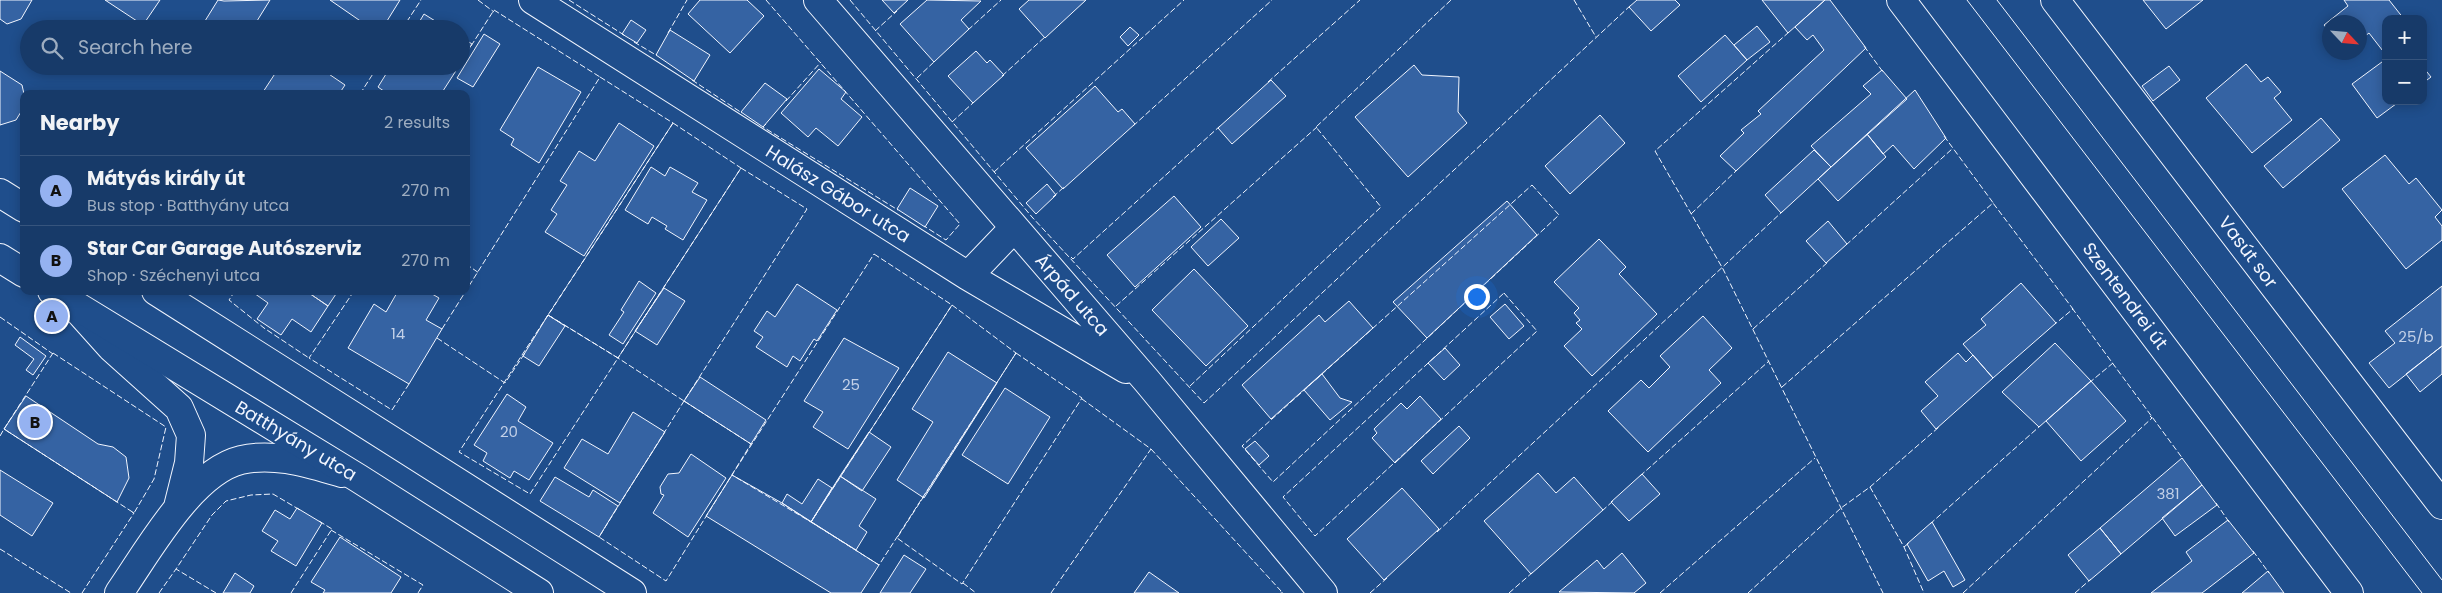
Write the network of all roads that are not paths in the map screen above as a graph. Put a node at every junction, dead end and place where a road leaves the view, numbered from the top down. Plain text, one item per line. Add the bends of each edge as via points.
1 (533, 0) edge
2 (818, 0) edge
3 (1901, 0) edge
4 (2055, 0) edge
5 (0, 193) edge
6 (20, 206) edge
7 (1014, 228) junction
8 (0, 258) edge
9 (20, 270) edge
10 (968, 276) junction
11 (58, 295) edge
12 (162, 295) edge
13 (74, 306) junction
14 (1147, 381) junction
15 (358, 478) junction
16 (2442, 505) edge
17 (178, 507) junction
18 (119, 593) edge
19 (539, 593) edge
20 (632, 593) edge
21 (1323, 593) edge
22 (2349, 593) edge

1 - 10 street, Halász Gábor utca
2 - 7 street, Árpád utca
3 - 22 street, Szentendrei út
4 - 16 street, Vasút sor
5 - 6 street
7 - 10 street
7 - 14 street, Árpád utca
8 - 9 street
10 - 14 street, Halász Gábor utca
11 - 13 street, Batthyány utca
12 - 20 street
13 - 15 street, Batthyány utca
13 - 17 street via 111,347 179,408 191,435 189,463
14 - 21 street, Árpád utca
15 - 17 street via 297,460 241,460 214,474
15 - 19 street, Batthyány utca
17 - 18 street

